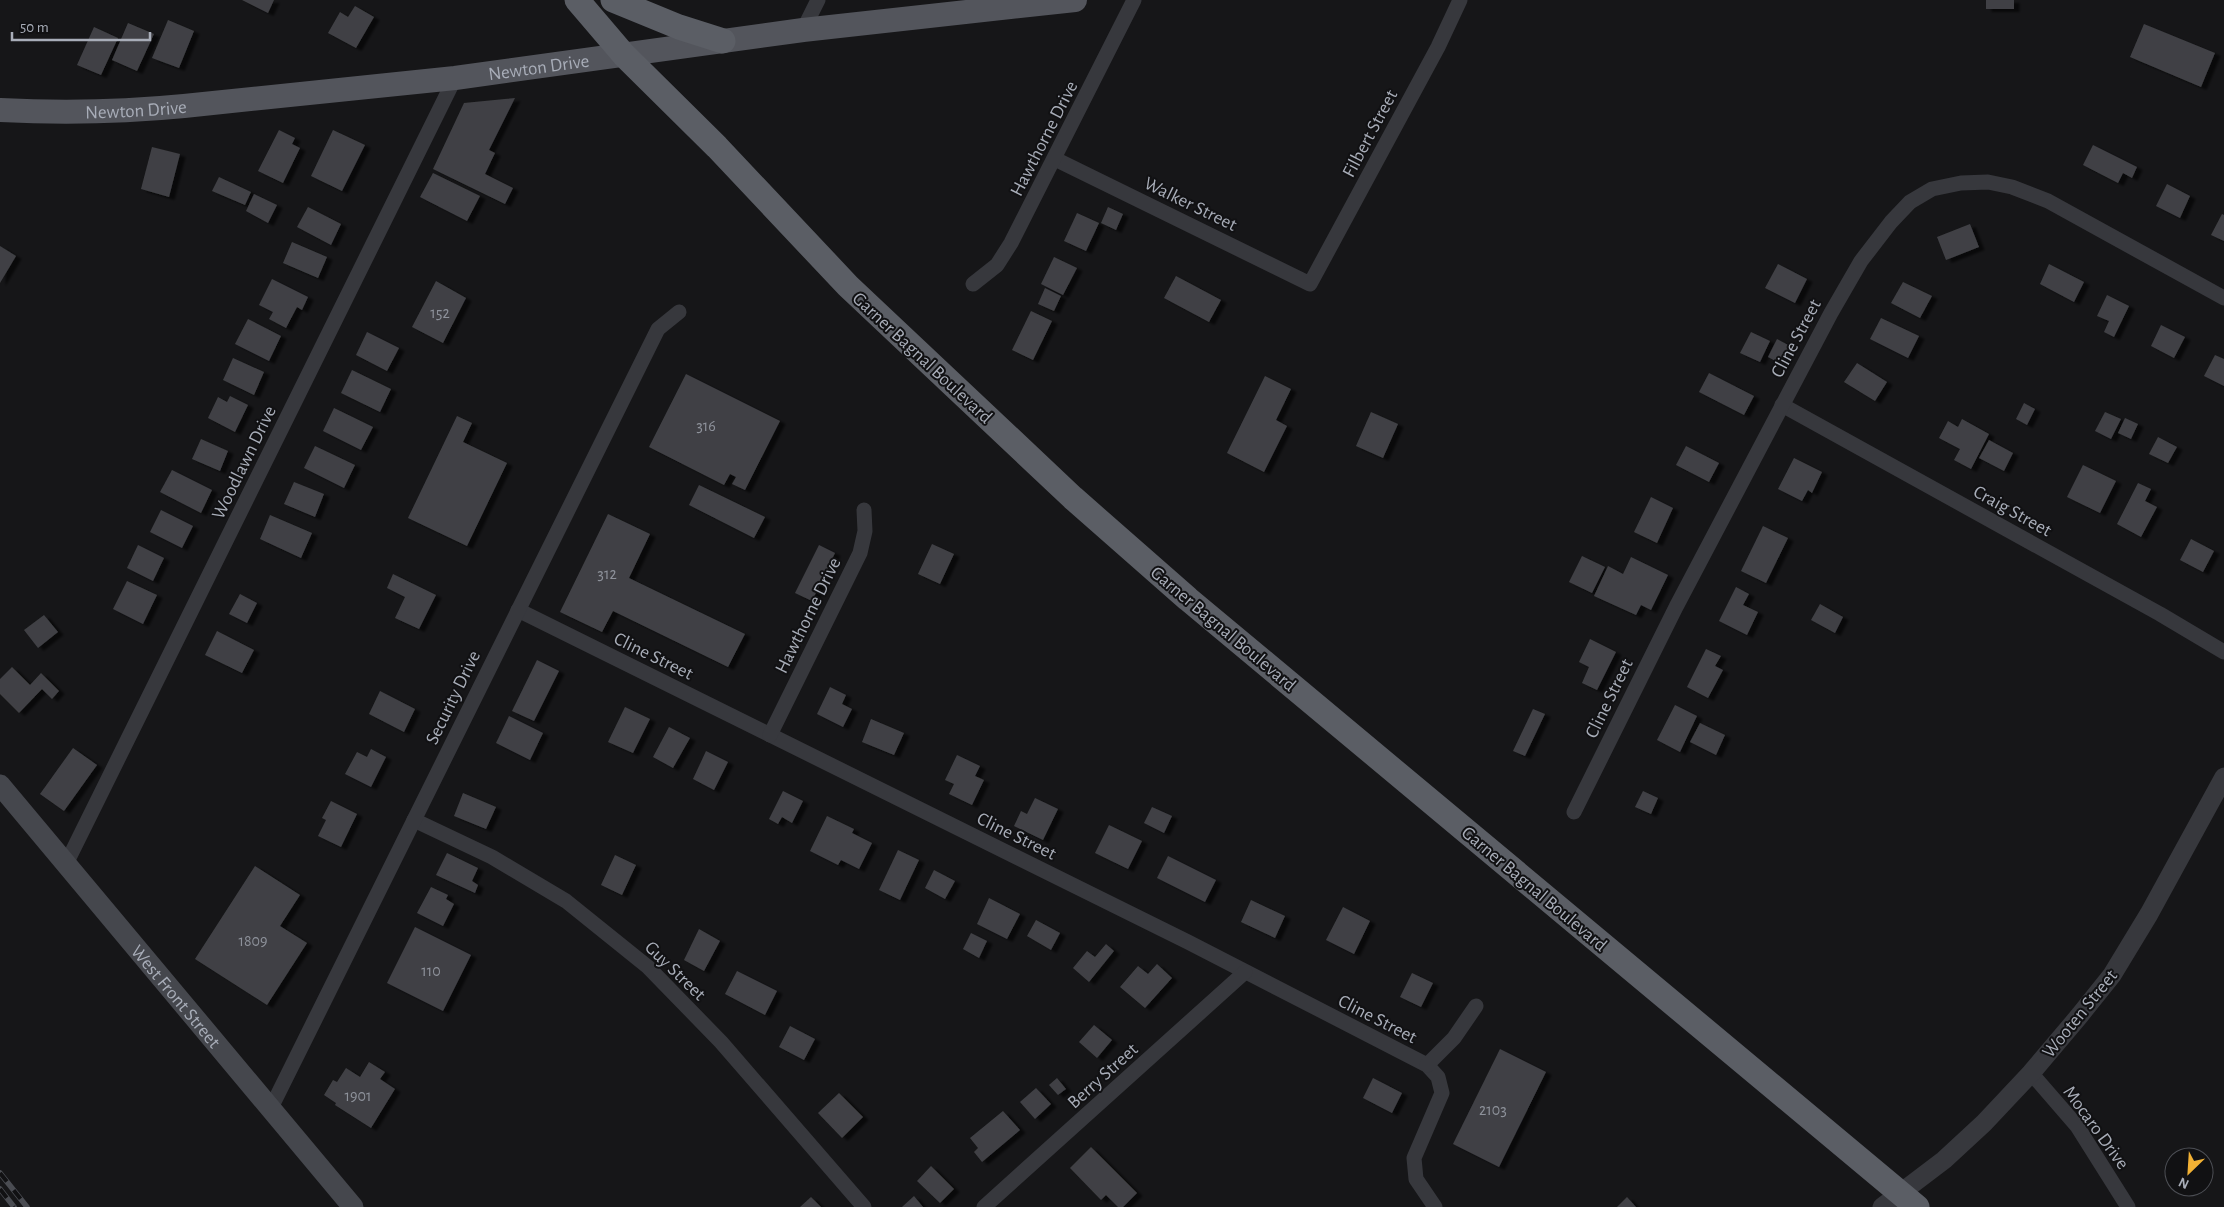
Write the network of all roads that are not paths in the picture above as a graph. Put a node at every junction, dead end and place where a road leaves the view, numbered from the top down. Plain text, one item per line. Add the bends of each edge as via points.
1 (577, 0) edge
2 (613, 0) edge
3 (818, 0) edge
4 (1075, 0) edge
5 (1134, 0) edge
6 (1460, 0) edge
7 (803, 30) junction
8 (723, 41) junction
9 (624, 55) junction
10 (455, 78) junction
11 (0, 110) edge
12 (1055, 159) junction
13 (974, 284) dead end
14 (1310, 284) joint
15 (2224, 298) edge
16 (680, 312) dead end
17 (1782, 405) junction
18 (864, 510) dead end
19 (518, 610) junction
20 (2224, 652) edge
21 (770, 734) junction
22 (2224, 777) edge
23 (0, 785) edge
24 (1574, 812) dead end
25 (414, 820) junction
26 (66, 864) junction
27 (1245, 972) junction
28 (1476, 1006) dead end
29 (1427, 1065) junction
30 (2031, 1073) junction
31 (271, 1108) junction
32 (1900, 1202) edge
33 (353, 1207) edge
34 (864, 1207) edge
35 (984, 1207) edge
36 (1435, 1207) edge
37 (2128, 1207) edge

1 - 9 highway, Garner Bagnal Boulevard
2 - 8 highway
3 - 7 street
4 - 7 main road, Newton Drive
5 - 12 street, Hawthorne Drive
6 - 14 street, Filbert Street
7 - 8 main road, Newton Drive
8 - 9 main road, Newton Drive
9 - 10 main road, Newton Drive
9 - 32 highway, Garner Bagnal Boulevard via 718,147 848,286 1073,498
10 - 11 main road, Newton Drive via 143,110
10 - 26 street, Woodlawn Drive
12 - 13 street, Hawthorne Drive via 1011,243 996,265
12 - 14 street, Walker Street
15 - 17 street, Cline Street via 2048,201 2012,187 1970,182 1932,189 1910,202 1862,260
16 - 19 street, Security Drive via 658,329
17 - 20 street, Craig Street
17 - 24 street, Cline Street
18 - 21 street, Hawthorne Drive via 865,531 860,553
19 - 21 street, Cline Street
19 - 25 street, Security Drive
21 - 27 street, Cline Street
22 - 30 street, Wooten Street via 2112,975
23 - 26 main road, West Front Street
25 - 31 street, Security Drive
25 - 34 street, Guy Street via 492,857 566,902 648,967 721,1042
26 - 31 main road, West Front Street
27 - 29 street, Cline Street
27 - 35 street, Berry Street
28 - 29 street, Cline Street via 1454,1038
29 - 36 street via 1438,1077 1442,1093 1414,1158 1416,1179
30 - 32 street, Wooten Street
30 - 37 street, Mocaro Drive via 2077,1126
31 - 33 main road, West Front Street

